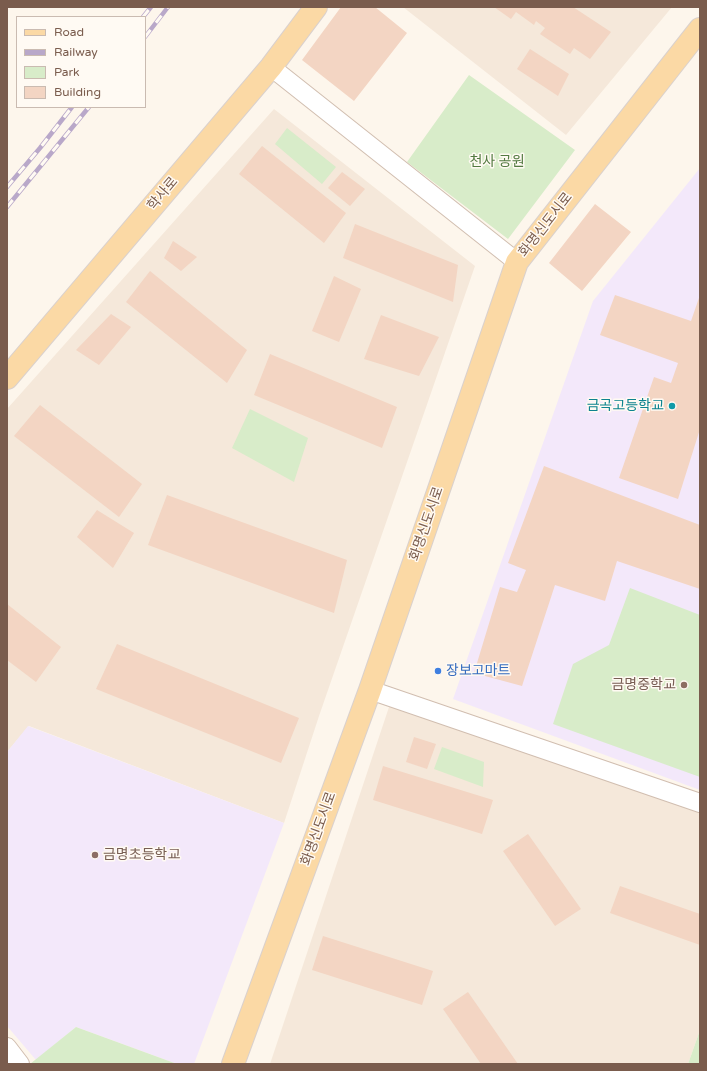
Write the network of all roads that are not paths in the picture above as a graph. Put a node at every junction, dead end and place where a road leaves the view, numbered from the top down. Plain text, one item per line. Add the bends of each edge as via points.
1 (316, 7) edge
2 (700, 28) edge
3 (272, 67) junction
4 (517, 262) junction
5 (7, 378) edge
6 (370, 690) junction
7 (700, 803) edge
8 (7, 1047) edge
9 (20, 1064) edge
10 (233, 1064) edge

1 - 3 main road, 학사로
2 - 4 main road, 화명신도시로
3 - 4 street
3 - 5 main road, 학사로
4 - 6 main road, 화명신도시로
6 - 7 street
6 - 10 main road, 화명신도시로
8 - 9 street

